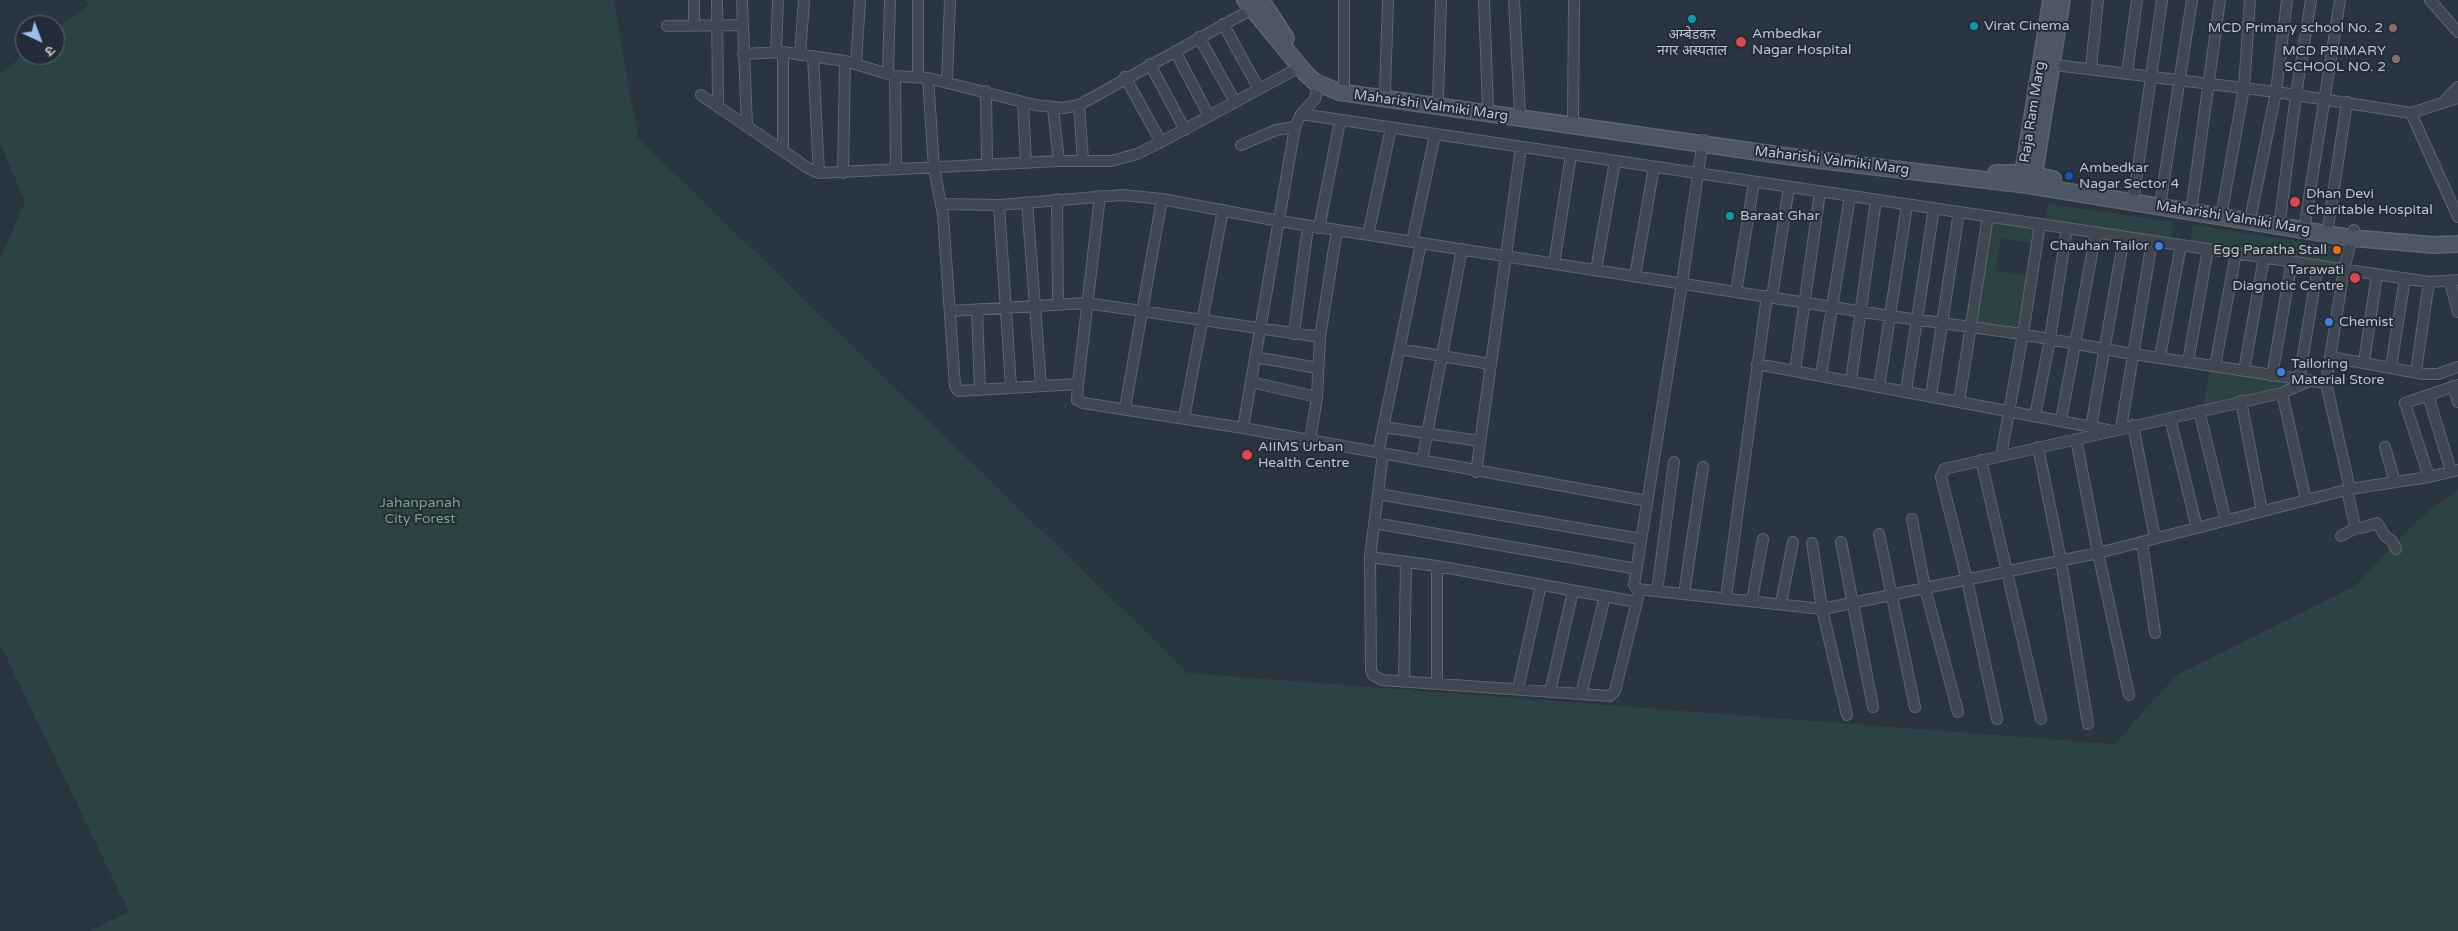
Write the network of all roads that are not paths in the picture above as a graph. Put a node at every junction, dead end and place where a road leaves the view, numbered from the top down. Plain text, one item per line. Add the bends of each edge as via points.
1 (694, 0) edge
2 (717, 0) edge
3 (742, 0) edge
4 (778, 0) edge
5 (804, 0) edge
6 (860, 0) edge
7 (890, 0) edge
8 (918, 0) edge
9 (950, 0) edge
10 (1344, 0) edge
11 (1388, 0) edge
12 (1441, 0) edge
13 (1484, 0) edge
14 (1514, 0) edge
15 (1574, 0) edge
16 (2051, 0) edge
17 (2062, 0) edge
18 (2098, 0) edge
19 (2137, 0) edge
20 (2162, 0) edge
21 (2192, 0) edge
22 (2220, 0) edge
23 (2250, 0) edge
24 (2287, 0) edge
25 (2311, 0) edge
26 (2340, 0) edge
27 (2430, 0) edge
28 (1252, 3) edge
29 (1223, 24) junction
30 (694, 25) junction
31 (717, 25) junction
32 (742, 25) junction
33 (667, 26) dead end
34 (2458, 32) edge
35 (1199, 38) junction
36 (1174, 51) junction
37 (779, 52) junction
38 (743, 54) junction
39 (800, 55) junction
40 (813, 56) junction
41 (845, 61) junction
42 (856, 64) junction
43 (1150, 64) junction
44 (2048, 64) junction
45 (1300, 67) junction
46 (2091, 68) junction
47 (2127, 73) junction
48 (892, 75) junction
49 (2150, 75) junction
50 (1126, 77) junction
51 (923, 78) junction
52 (2180, 79) junction
53 (1319, 80) junction
54 (947, 82) junction
55 (2210, 83) junction
56 (1344, 85) junction
57 (2244, 88) junction
58 (2458, 88) edge
59 (1259, 89) junction
60 (986, 92) junction
61 (1385, 92) junction
62 (2276, 92) junction
63 (701, 95) dead end
64 (2296, 95) junction
65 (2325, 99) junction
66 (1438, 100) junction
67 (2457, 100) edge
68 (1022, 102) junction
69 (1235, 102) junction
70 (2347, 102) junction
71 (2443, 103) junction
72 (1079, 105) junction
73 (718, 107) junction
74 (1488, 108) junction
75 (1053, 109) junction
76 (1520, 112) junction
77 (2411, 113) junction
78 (1301, 114) junction
79 (1209, 116) junction
80 (1340, 121) junction
81 (1573, 121) junction
82 (747, 126) junction
83 (1295, 127) junction
84 (1390, 128) junction
85 (1185, 130) junction
86 (1435, 135) junction
87 (1702, 141) junction
88 (1161, 142) junction
89 (1241, 145) dead end
90 (1521, 146) junction
91 (783, 150) junction
92 (1571, 155) junction
93 (1083, 160) junction
94 (1059, 161) junction
95 (1026, 162) junction
96 (1614, 162) junction
97 (987, 165) junction
98 (1654, 167) junction
99 (934, 168) junction
100 (896, 170) junction
101 (818, 173) junction
102 (843, 173) junction
103 (1698, 174) junction
104 (2028, 178) junction
105 (1754, 182) junction
106 (1789, 187) junction
107 (1820, 192) junction
108 (2134, 195) junction
109 (1100, 196) junction
110 (1850, 196) junction
111 (1057, 199) junction
112 (1162, 199) junction
113 (2161, 199) junction
114 (1876, 200) junction
115 (1028, 202) junction
116 (942, 204) junction
117 (1000, 205) junction
118 (1907, 205) junction
119 (2192, 205) junction
120 (1934, 208) junction
121 (1223, 210) junction
122 (2222, 211) junction
123 (1959, 212) junction
124 (1988, 216) junction
125 (2251, 216) junction
126 (2458, 217) edge
127 (2280, 220) junction
128 (1279, 221) junction
129 (2040, 224) junction
130 (2305, 224) junction
131 (1314, 227) junction
132 (2067, 228) junction
133 (1337, 230) junction
134 (2327, 231) junction
135 (2096, 232) junction
136 (2353, 234) junction
137 (2458, 234) edge
138 (1368, 235) junction
139 (2124, 236) junction
140 (2152, 241) junction
141 (1416, 243) junction
142 (2458, 244) edge
143 (2181, 245) junction
144 (1462, 249) junction
145 (2208, 249) junction
146 (2236, 253) junction
147 (1506, 256) junction
148 (2264, 257) junction
149 (2292, 261) junction
150 (1554, 264) junction
151 (2318, 265) junction
152 (2344, 269) junction
153 (1596, 270) junction
154 (2377, 274) junction
155 (1636, 276) junction
156 (2404, 278) junction
157 (2454, 281) edge
158 (2429, 282) junction
159 (1682, 283) junction
160 (1736, 292) junction
161 (1769, 297) junction
162 (1086, 303) junction
163 (1805, 303) junction
164 (1058, 305) junction
165 (1035, 306) junction
166 (1832, 306) junction
167 (1007, 308) junction
168 (977, 310) junction
169 (951, 311) junction
170 (1142, 311) junction
171 (1861, 311) junction
172 (2458, 312) edge
173 (1890, 316) junction
174 (1202, 320) junction
175 (1917, 320) junction
176 (1942, 323) junction
177 (1971, 327) junction
178 (1260, 330) junction
179 (1294, 334) junction
180 (2023, 334) junction
181 (1320, 337) junction
182 (2050, 340) junction
183 (2075, 344) junction
184 (1399, 348) junction
185 (2105, 349) junction
186 (2133, 354) junction
187 (1441, 356) junction
188 (1255, 357) junction
189 (2160, 357) junction
190 (2330, 357) junction
191 (2188, 362) junction
192 (2364, 362) junction
193 (1490, 364) junction
194 (1758, 364) junction
195 (2215, 366) junction
196 (2391, 367) junction
197 (2458, 367) edge
198 (1318, 368) junction
199 (1794, 371) junction
200 (2244, 371) junction
201 (2416, 371) junction
202 (1821, 376) junction
203 (2272, 376) junction
204 (1851, 381) junction
205 (2303, 381) junction
206 (1251, 382) junction
207 (2326, 383) junction
208 (1078, 384) junction
209 (1041, 385) junction
210 (1879, 386) junction
211 (2456, 386) edge
212 (1011, 387) junction
213 (980, 390) junction
214 (1906, 392) junction
215 (2282, 393) junction
216 (2428, 395) junction
217 (1931, 396) junction
218 (1317, 398) junction
219 (2241, 401) junction
220 (1959, 402) junction
221 (2458, 402) edge
222 (1125, 408) junction
223 (2010, 411) junction
224 (2199, 411) junction
225 (2035, 416) junction
226 (1184, 418) junction
227 (2170, 418) junction
228 (2061, 420) junction
229 (2133, 425) junction
230 (1383, 426) junction
231 (2090, 426) junction
232 (1243, 428) junction
233 (2116, 429) junction
234 (1427, 433) junction
235 (2076, 439) junction
236 (1310, 440) junction
237 (1480, 441) junction
238 (2038, 447) junction
239 (2385, 447) dead end
240 (1380, 453) junction
241 (2001, 456) junction
242 (1981, 460) junction
243 (1422, 461) junction
244 (1674, 462) dead end
245 (1703, 466) dead end
246 (2454, 470) edge
247 (1476, 472) junction
248 (2429, 477) junction
249 (2395, 482) junction
250 (2348, 489) junction
251 (1378, 494) junction
252 (2306, 500) junction
253 (1647, 501) junction
254 (2262, 511) junction
255 (1912, 519) dead end
256 (2226, 520) junction
257 (1374, 523) junction
258 (2197, 528) junction
259 (2356, 528) junction
260 (1879, 534) dead end
261 (2342, 536) dead end
262 (2155, 538) junction
263 (1641, 539) junction
264 (1763, 539) dead end
265 (1792, 542) dead end
266 (1841, 542) dead end
267 (2142, 542) junction
268 (1812, 543) dead end
269 (2396, 550) dead end
270 (2098, 553) junction
271 (1370, 557) junction
272 (2061, 561) junction
273 (1406, 562) junction
274 (1438, 566) junction
275 (1637, 569) junction
276 (2008, 572) junction
277 (1967, 580) junction
278 (1542, 585) junction
279 (1925, 588) junction
280 (1640, 590) junction
281 (1573, 591) junction
282 (1657, 591) junction
283 (1684, 594) junction
284 (1892, 595) junction
285 (1605, 596) junction
286 (1726, 598) junction
287 (1752, 600) junction
288 (1637, 602) junction
289 (1854, 602) junction
290 (1781, 603) junction
291 (1822, 609) junction
292 (2155, 633) dead end
293 (1404, 682) junction
294 (1437, 684) junction
295 (1518, 689) junction
296 (1550, 692) junction
297 (1581, 694) junction
298 (2129, 695) dead end
299 (1873, 707) dead end
300 (1915, 707) dead end
301 (1958, 712) dead end
302 (1847, 715) dead end
303 (1997, 719) dead end
304 (2041, 719) dead end
305 (2088, 724) dead end

1 - 30 street
2 - 31 street
3 - 32 street
4 - 37 street
5 - 39 street
6 - 42 street
7 - 48 street
8 - 51 street
9 - 54 street
10 - 56 street
11 - 61 street
12 - 66 street
13 - 74 street
14 - 76 street
15 - 81 street
16 - 44 street, Raja Ram Marg
17 - 44 street, Raja Ram Marg
18 - 46 street
19 - 47 street
20 - 49 street
21 - 52 street
22 - 55 street
23 - 57 street
24 - 62 street
25 - 64 street
26 - 65 street
27 - 34 street
28 - 29 street
28 - 45 street, Maharishi Valmiki Marg
28 - 53 street, Maharishi Valmiki Marg
29 - 35 street
29 - 59 street
30 - 31 street
30 - 33 street
31 - 32 street
31 - 73 street
32 - 38 street
35 - 36 street
35 - 69 street
36 - 43 street
36 - 79 street
37 - 38 street
37 - 39 street
37 - 91 street
38 - 82 street
39 - 40 street
40 - 41 street
40 - 101 street
41 - 42 street
41 - 102 street
42 - 48 street
43 - 50 street
43 - 85 street
44 - 46 street
44 - 104 street, Raja Ram Marg
45 - 53 street, Maharishi Valmiki Marg
45 - 59 street
46 - 47 street
47 - 49 street
48 - 51 street
48 - 100 street
49 - 52 street
49 - 108 street
50 - 72 street
50 - 88 street
51 - 54 street
51 - 99 street
52 - 55 street
52 - 113 street
53 - 56 street, Maharishi Valmiki Marg
53 - 78 street via 1315,99
53 - 87 street, Maharishi Valmiki Marg via 1339,92 1408,104
54 - 60 street
55 - 57 street
55 - 119 street
56 - 61 street, Maharishi Valmiki Marg
57 - 62 street
57 - 122 street
58 - 71 street
59 - 69 street
60 - 68 street
60 - 97 street
61 - 66 street, Maharishi Valmiki Marg
62 - 64 street
62 - 125 street
63 - 73 street
64 - 65 street
64 - 127 street
65 - 70 street
65 - 130 street
66 - 74 street, Maharishi Valmiki Marg
67 - 71 street
68 - 75 street
68 - 95 street
69 - 79 street
70 - 77 street
70 - 134 street
71 - 77 street
72 - 75 street
72 - 93 street
73 - 82 street
74 - 76 street, Maharishi Valmiki Marg
75 - 94 street
76 - 81 street, Maharishi Valmiki Marg
77 - 126 street
78 - 80 street
78 - 83 street
79 - 85 street
80 - 84 street
80 - 131 street
81 - 87 street, Maharishi Valmiki Marg
82 - 91 street
83 - 89 street via 1276,130
83 - 128 street
84 - 86 street
84 - 138 street
85 - 88 street
86 - 90 street
86 - 141 street
87 - 103 street
87 - 104 street, Maharishi Valmiki Marg
88 - 93 street via 1111,162
90 - 92 street
90 - 147 street
91 - 101 street
92 - 96 street
92 - 150 street
93 - 94 street
94 - 95 street
95 - 97 street
96 - 98 street
96 - 153 street
97 - 99 street
98 - 103 street
98 - 155 street
99 - 100 street
99 - 116 street
100 - 102 street
101 - 102 street
103 - 105 street
103 - 159 street
104 - 108 street, Maharishi Valmiki Marg
104 - 134 street, Maharishi Valmiki Marg
105 - 106 street
105 - 160 street
106 - 107 street
106 - 161 street
107 - 110 street
107 - 163 street
108 - 113 street, Maharishi Valmiki Marg
109 - 111 street
109 - 112 street
109 - 162 street
110 - 114 street
110 - 166 street
111 - 115 street
111 - 164 street
112 - 121 street
112 - 170 street
113 - 119 street, Maharishi Valmiki Marg
114 - 118 street
114 - 171 street
115 - 117 street
115 - 165 street
116 - 117 street
116 - 169 street
117 - 167 street
118 - 120 street
118 - 173 street
119 - 122 street, Maharishi Valmiki Marg
120 - 123 street
120 - 175 street
121 - 128 street
121 - 174 street
122 - 125 street, Maharishi Valmiki Marg
123 - 124 street
123 - 176 street
124 - 129 street
124 - 177 street
125 - 127 street, Maharishi Valmiki Marg
127 - 130 street, Maharishi Valmiki Marg
128 - 131 street
128 - 178 street
129 - 132 street
129 - 180 street
130 - 134 street, Maharishi Valmiki Marg
131 - 133 street
131 - 179 street
132 - 135 street
132 - 182 street
133 - 138 street
133 - 181 street
134 - 136 street, Maharishi Valmiki Marg
135 - 139 street
135 - 183 street
136 - 137 street, Maharishi Valmiki Marg
136 - 142 street, Maharishi Valmiki Marg via 2434,245
136 - 152 street
138 - 141 street
139 - 140 street
139 - 185 street
140 - 143 street
140 - 186 street
141 - 144 street
141 - 184 street
143 - 145 street
143 - 189 street
144 - 147 street
144 - 187 street
145 - 146 street
145 - 191 street
146 - 148 street
146 - 195 street
147 - 150 street
147 - 193 street
148 - 149 street
148 - 200 street
149 - 151 street
149 - 203 street
150 - 153 street
151 - 152 street
151 - 205 street
152 - 154 street
152 - 190 street
153 - 155 street
154 - 156 street
154 - 192 street
155 - 159 street
156 - 158 street
156 - 196 street
157 - 158 street
157 - 172 street
158 - 201 street
159 - 160 street
159 - 253 street
160 - 161 street
161 - 163 street
161 - 194 street
162 - 164 street
162 - 170 street
162 - 208 street
163 - 166 street
163 - 199 street
164 - 165 street
165 - 167 street
165 - 209 street
166 - 171 street
166 - 202 street
167 - 168 street
167 - 212 street
168 - 169 street
168 - 213 street
169 - 213 street via 956,388 961,391
170 - 174 street
170 - 222 street
171 - 173 street
171 - 204 street
173 - 175 street
173 - 210 street
174 - 178 street
174 - 226 street
175 - 176 street
175 - 214 street
176 - 177 street
176 - 217 street
177 - 180 street
177 - 220 street
178 - 179 street
178 - 188 street
179 - 181 street
180 - 182 street
180 - 223 street
181 - 198 street
182 - 183 street
182 - 225 street
183 - 185 street
183 - 228 street
184 - 187 street
184 - 230 street
185 - 186 street
185 - 231 street
186 - 189 street
186 - 233 street
187 - 193 street
187 - 234 street
188 - 198 street
188 - 206 street
189 - 191 street
190 - 192 street
190 - 207 street
191 - 195 street
192 - 196 street
193 - 237 street
194 - 199 street
194 - 286 street
195 - 200 street
196 - 201 street
197 - 201 street via 2438,374
198 - 218 street
199 - 202 street
200 - 203 street
202 - 204 street
203 - 205 street
204 - 210 street
205 - 207 street
205 - 215 street
206 - 218 street
206 - 232 street
207 - 250 street
208 - 209 street
208 - 222 street via 1076,396 1080,402
209 - 212 street
210 - 214 street
211 - 216 street
211 - 221 street
212 - 213 street
214 - 217 street
215 - 219 street
215 - 252 street
216 - 246 street
216 - 248 street via 2405,403
217 - 220 street
218 - 236 street
219 - 224 street
219 - 254 street
220 - 223 street
222 - 226 street
223 - 225 street
223 - 241 street
224 - 227 street
224 - 256 street
225 - 228 street
226 - 232 street
227 - 229 street
227 - 258 street
228 - 231 street
229 - 233 street
229 - 262 street
230 - 234 street
230 - 240 street
231 - 233 street
232 - 236 street
233 - 235 street
234 - 237 street
234 - 243 street
235 - 238 street
235 - 270 street
236 - 240 street
237 - 247 street
238 - 241 street
238 - 272 street
239 - 249 street
240 - 243 street
240 - 251 street
241 - 242 street
242 - 276 street
242 - 277 street via 1948,468 1941,473
243 - 247 street
244 - 282 street
245 - 283 street
246 - 248 street
247 - 253 street
248 - 249 street
249 - 250 street
250 - 252 street
250 - 259 street
251 - 257 street
251 - 263 street
252 - 254 street
253 - 263 street
254 - 256 street
255 - 279 street
256 - 258 street
257 - 271 street
257 - 275 street
258 - 262 street
259 - 261 street
259 - 269 street via 2377,523
260 - 284 street
262 - 267 street
263 - 275 street
264 - 287 street
265 - 290 street
266 - 289 street
267 - 270 street
267 - 292 street
268 - 291 street
270 - 272 street
270 - 298 street
271 - 273 street
271 - 293 street via 1371,670 1377,678
272 - 276 street
272 - 305 street
273 - 274 street
273 - 293 street
274 - 278 street
274 - 294 street
275 - 280 street via 1634,587
276 - 277 street
276 - 304 street
277 - 279 street
277 - 303 street
278 - 281 street
278 - 295 street
279 - 284 street
279 - 301 street
280 - 282 street
280 - 288 street
281 - 285 street
281 - 296 street
282 - 283 street
283 - 286 street
284 - 289 street
284 - 300 street
285 - 288 street
285 - 297 street
286 - 287 street
287 - 290 street
288 - 297 street via 1615,691 1606,697
289 - 291 street
289 - 299 street
290 - 291 street
291 - 302 street
293 - 294 street
294 - 295 street
295 - 296 street
296 - 297 street

